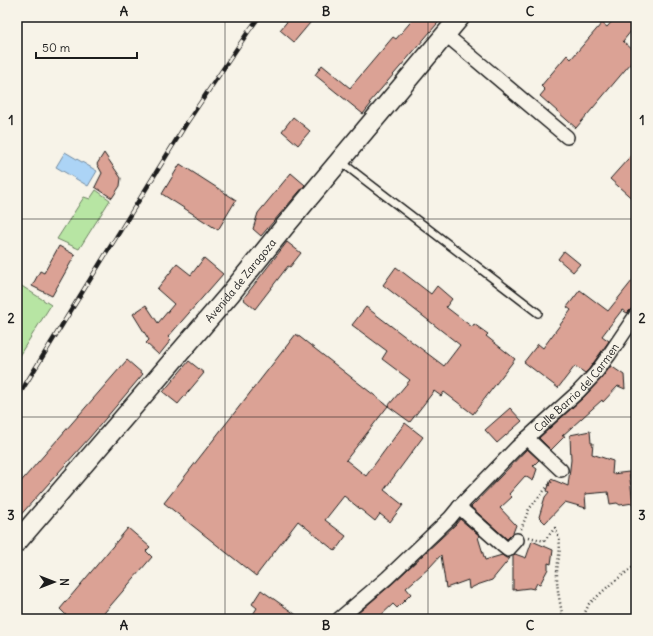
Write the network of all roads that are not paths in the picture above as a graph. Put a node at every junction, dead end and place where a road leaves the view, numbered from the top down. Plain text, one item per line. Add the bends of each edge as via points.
1 (460, 17) edge
2 (445, 34) junction
3 (567, 137) dead end
4 (340, 161) junction
5 (538, 313) dead end
6 (636, 315) edge
7 (527, 438) junction
8 (561, 470) road end
9 (459, 507) junction
10 (517, 540) road end
11 (17, 542) edge
12 (339, 619) edge

1 - 2 main road, Avenida de Zaragoza
2 - 3 street
2 - 4 main road, Avenida de Zaragoza
4 - 5 lane
4 - 11 main road, Avenida de Zaragoza via 230,294
6 - 7 street, Calle Barrio del Carmen via 594,374
7 - 8 street, Calle Barrio del Carmen
7 - 9 street, Calle Barrio del Carmen
9 - 10 street via 508,550
9 - 12 street, Calle Barrio del Carmen via 387,578

